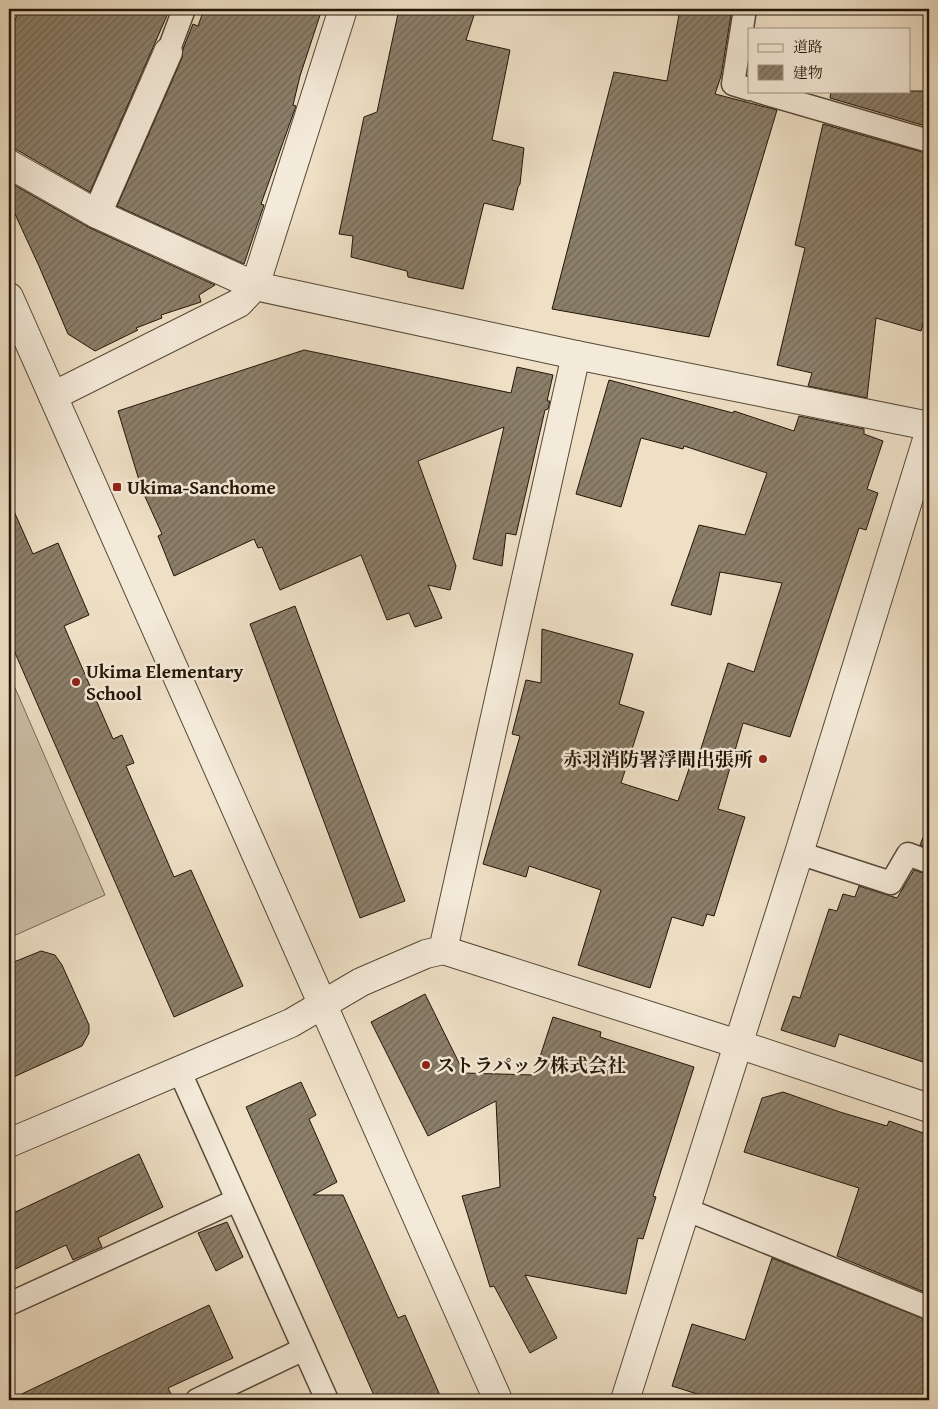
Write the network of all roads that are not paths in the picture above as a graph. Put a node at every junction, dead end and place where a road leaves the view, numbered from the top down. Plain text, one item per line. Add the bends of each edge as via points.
1 (184, 9) edge
2 (343, 9) edge
3 (745, 9) edge
4 (168, 52) joint
5 (748, 89) edge
6 (760, 92) edge
7 (929, 141) edge
8 (9, 164) edge
9 (97, 214) junction
10 (255, 286) junction
11 (9, 297) edge
12 (576, 355) junction
13 (53, 396) junction
14 (929, 426) edge
15 (929, 433) edge
16 (799, 852) junction
17 (929, 862) edge
18 (443, 950) junction
19 (322, 1004) junction
20 (738, 1044) junction
21 (178, 1070) junction
22 (929, 1108) edge
23 (9, 1143) edge
24 (237, 1200) junction
25 (685, 1209) junction
26 (9, 1304) edge
27 (929, 1308) edge
28 (304, 1350) junction
29 (197, 1400) edge
30 (327, 1400) edge
31 (498, 1400) edge
32 (625, 1400) edge

1 - 4 lane
2 - 10 street
3 - 5 lane via 733,84
4 - 9 street
6 - 7 lane
8 - 9 street
9 - 10 street
10 - 12 street
10 - 13 street via 239,303
11 - 13 street
12 - 14 street
12 - 18 street
13 - 19 street
15 - 16 street
16 - 17 lane via 891,883 908,854
16 - 20 street
18 - 19 street via 426,954 362,982
18 - 20 street
19 - 21 street via 290,1023
19 - 31 street
20 - 22 street
20 - 25 street
21 - 23 street
21 - 24 lane
24 - 26 lane
24 - 28 lane
25 - 27 lane
25 - 32 street
28 - 29 lane
28 - 30 lane

